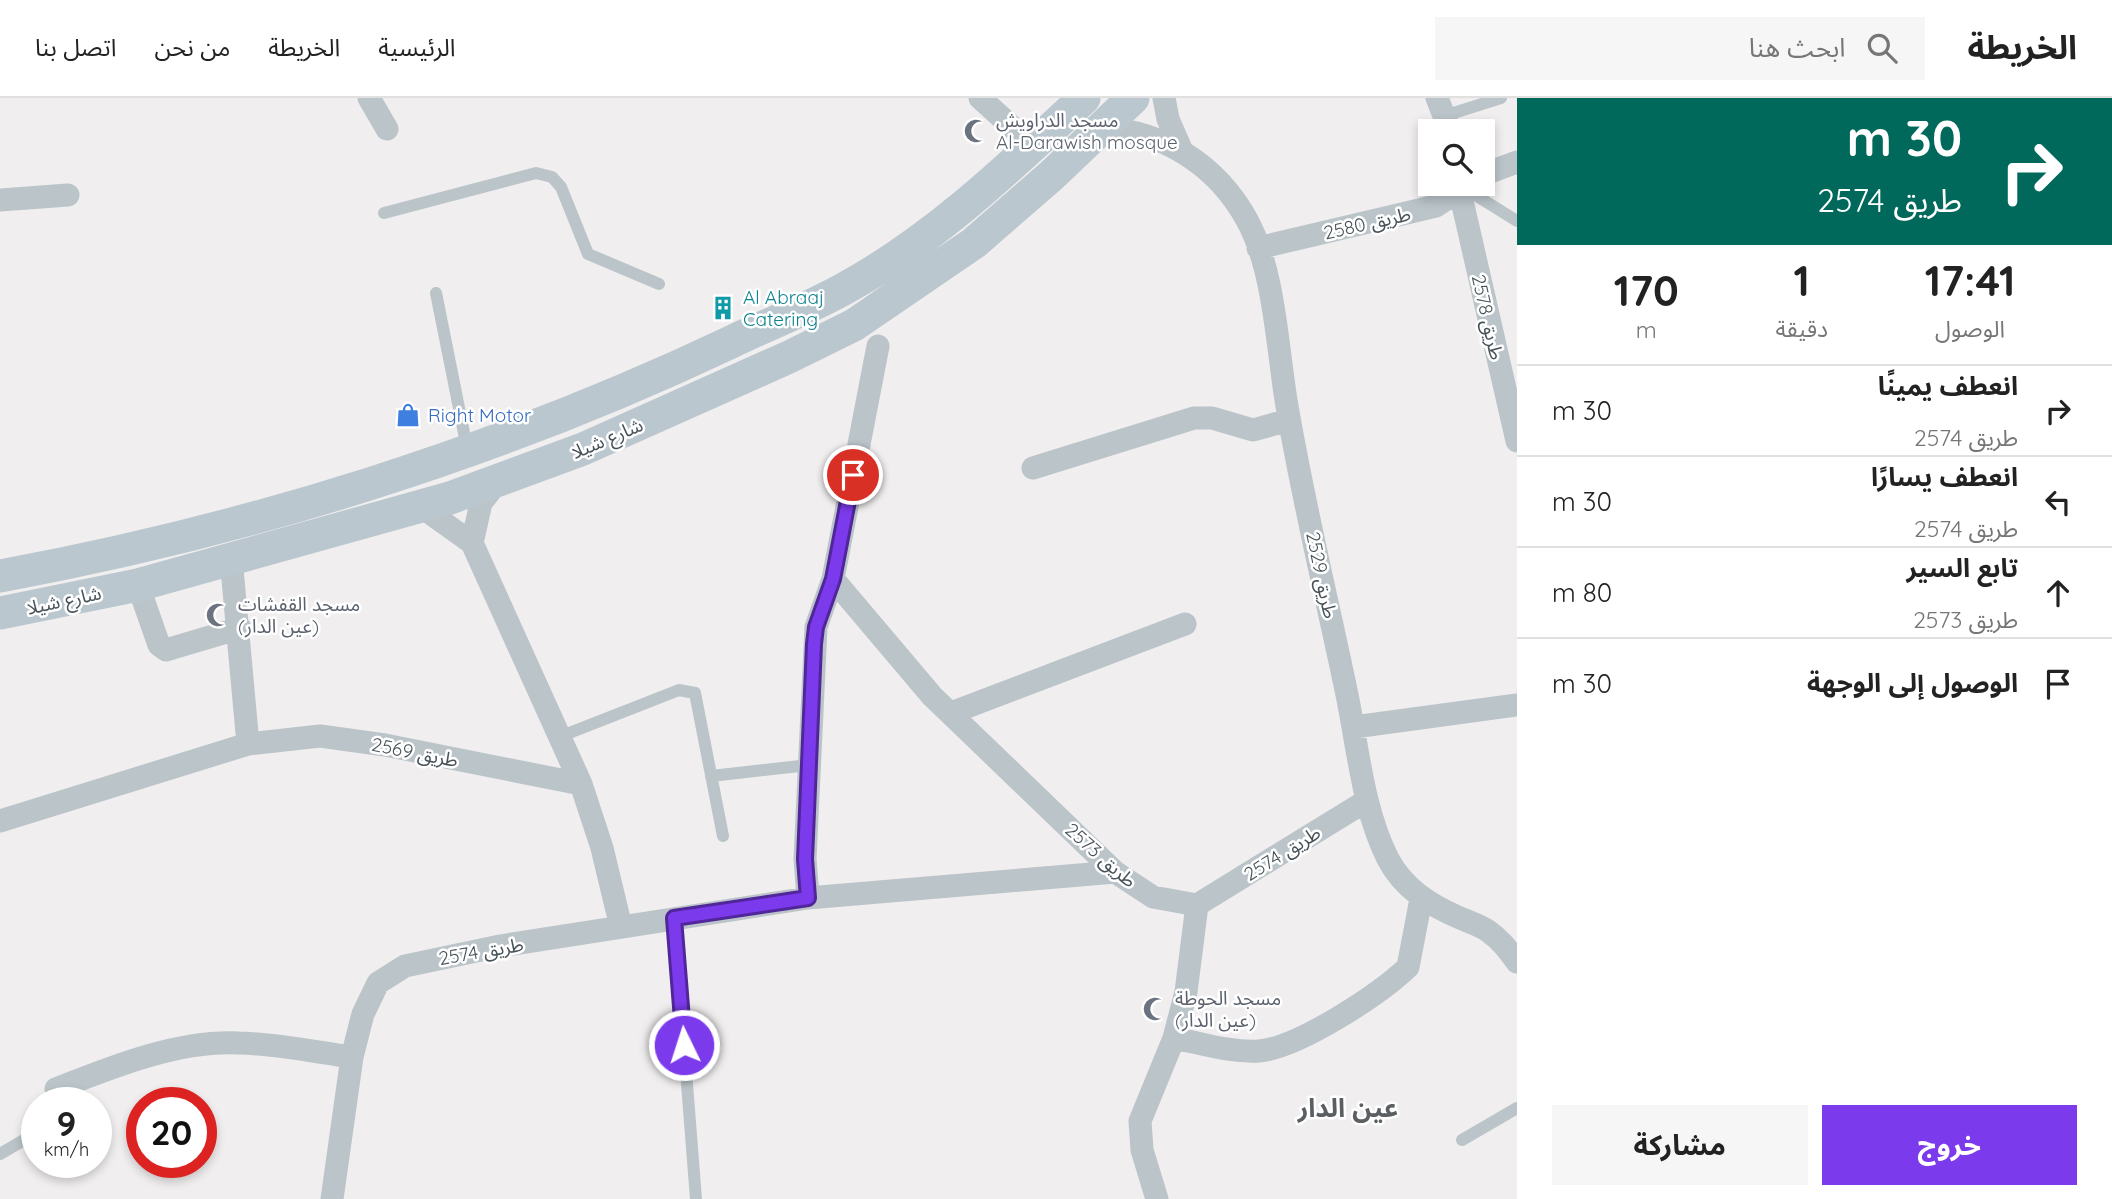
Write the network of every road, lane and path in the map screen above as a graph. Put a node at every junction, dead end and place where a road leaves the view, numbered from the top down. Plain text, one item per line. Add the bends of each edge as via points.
1 (369, 98) edge
2 (980, 98) edge
3 (1084, 98) edge
4 (1133, 98) edge
5 (1164, 98) edge
6 (1501, 98) edge
7 (1444, 115) edge
8 (1102, 128) junction
9 (387, 129) dead end
10 (1032, 145) junction
11 (1181, 149) junction
12 (1517, 162) edge
13 (1495, 173) edge
14 (68, 195) dead end
15 (1452, 196) edge
16 (1471, 196) edge
17 (1484, 196) edge
18 (0, 200) edge
19 (384, 213) dead end
20 (1517, 221) edge
21 (1258, 248) junction
22 (659, 284) dead end
23 (436, 293) dead end
24 (878, 346) dead end
25 (1289, 420) junction
26 (1517, 441) edge
27 (467, 449) junction
28 (1033, 468) dead end
29 (498, 481) junction
30 (421, 506) junction
31 (472, 543) junction
32 (231, 558) junction
33 (0, 576) edge
34 (833, 579) junction
35 (138, 585) junction
36 (0, 613) edge
37 (1185, 624) dead end
38 (240, 628) junction
39 (1517, 705) edge
40 (951, 713) junction
41 (1354, 727) junction
42 (559, 737) junction
43 (248, 744) junction
44 (809, 765) junction
45 (711, 776) junction
46 (581, 784) junction
47 (1366, 801) junction
48 (0, 821) edge
49 (723, 836) dead end
50 (1115, 872) junction
51 (808, 898) junction
52 (1421, 898) junction
53 (1198, 905) junction
54 (674, 918) junction
55 (621, 927) junction
56 (1517, 962) edge
57 (1174, 1038) junction
58 (352, 1057) junction
59 (59, 1087) edge
60 (1517, 1108) edge
61 (1462, 1140) dead end
62 (21, 1142) edge
63 (0, 1154) edge
64 (332, 1199) edge
65 (696, 1199) edge
66 (1157, 1199) edge

1 - 9 street
2 - 10 street
3 - 10 main road, شارع شيلا
4 - 8 main road, شارع شيلا
5 - 11 street, طريق 2529
6 - 7 lane
8 - 11 street, طريق 2529 via 1144,133
8 - 29 main road, شارع شيلا via 974,243 854,325 583,449
10 - 27 main road, شارع شيلا via 953,212 849,286 680,366
11 - 21 street, طريق 2529 via 1236,202
12 - 13 street, طريق 2580
14 - 18 street
15 - 21 street, طريق 2580 via 1436,206
16 - 26 street, طريق 2578
17 - 20 lane
19 - 22 lane via 536,173 552,177 561,187 588,254
21 - 25 street, طريق 2529
23 - 27 lane
24 - 34 street
25 - 28 street via 1253,430 1212,418 1194,418
25 - 41 street, طريق 2529
27 - 33 main road, شارع شيلا via 223,526
29 - 30 main road, شارع شيلا
29 - 31 street via 481,503
30 - 31 street
30 - 32 main road, شارع شيلا
31 - 42 street
32 - 35 main road, شارع شيلا
32 - 38 street
34 - 40 street, طريق 2573 via 912,675
34 - 44 street via 816,627
35 - 36 main road, شارع شيلا
35 - 38 street via 159,645 166,650
37 - 40 street
38 - 43 street
39 - 41 street
40 - 50 street, طريق 2573
41 - 47 street, طريق 2529
42 - 45 lane via 679,690 695,692
42 - 46 street
43 - 46 street, طريق 2569 via 320,736
43 - 48 street, طريق 2569
44 - 45 lane
44 - 51 street
45 - 49 lane
46 - 55 street
47 - 52 street, طريق 2529 via 1388,859
47 - 53 street, طريق 2574
50 - 51 street, طريق 2574
50 - 53 street, طريق 2573 via 1153,897
51 - 54 street, طريق 2574
52 - 56 street, طريق 2529 via 1486,930
52 - 57 street via 1408,967 1337,1018 1289,1043 1261,1051
53 - 57 street via 1186,992
54 - 55 street, طريق 2574
54 - 65 lane
55 - 58 street, طريق 2574 via 405,966 378,983 363,1014
57 - 66 street via 1140,1121 1142,1150
58 - 59 street via 238,1042 208,1044 113,1067
58 - 64 street, طريق 2574
60 - 61 lane
62 - 63 lane

